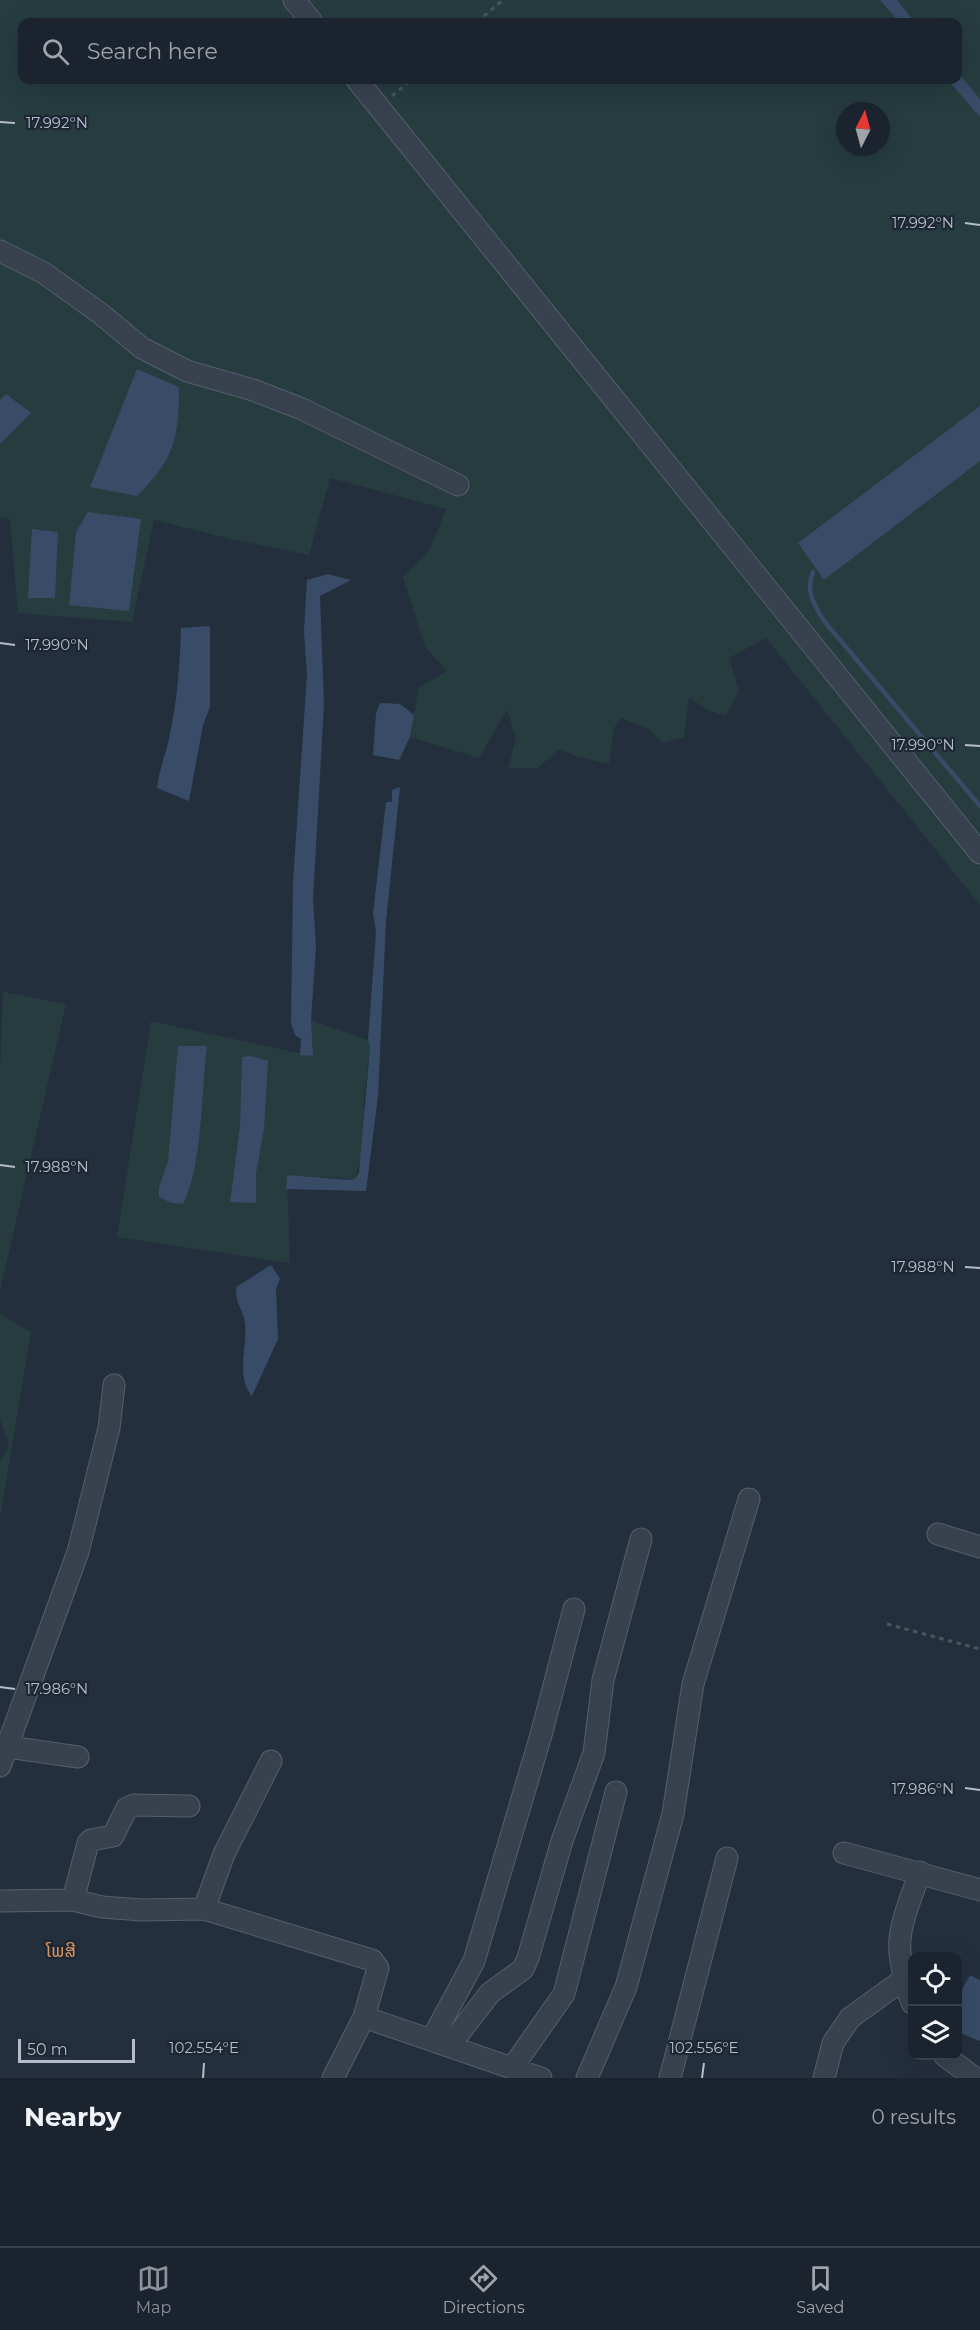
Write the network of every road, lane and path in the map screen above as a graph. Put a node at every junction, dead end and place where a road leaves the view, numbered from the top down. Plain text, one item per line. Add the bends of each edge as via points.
1 (294, 0) edge
2 (503, 0) edge
3 (309, 18) edge
4 (482, 18) edge
5 (360, 84) edge
6 (406, 84) edge
7 (379, 107) junction
8 (0, 251) edge
9 (458, 485) dead end
10 (980, 853) edge
11 (114, 1385) dead end
12 (749, 1499) dead end
13 (938, 1534) dead end
14 (641, 1539) dead end
15 (980, 1547) edge
16 (574, 1609) dead end
17 (887, 1624) dead end
18 (980, 1649) edge
19 (4, 1757) edge
20 (78, 1757) dead end
21 (271, 1761) dead end
22 (616, 1792) dead end
23 (189, 1806) dead end
24 (844, 1853) dead end
25 (727, 1858) dead end
26 (920, 1872) junction
27 (980, 1890) edge
28 (73, 1900) junction
29 (0, 1901) edge
30 (204, 1910) junction
31 (904, 1978) junction
32 (908, 1990) edge
33 (364, 2016) junction
34 (441, 2042) junction
35 (952, 2060) edge
36 (512, 2068) junction
37 (333, 2078) edge
38 (541, 2078) edge
39 (587, 2078) edge
40 (670, 2078) edge
41 (824, 2078) edge
42 (975, 2078) edge

1 - 3 street
2 - 4 path
5 - 7 street
6 - 7 path
7 - 10 street
8 - 9 street via 44,273 142,348 187,371 302,409
11 - 19 street via 109,1428 78,1552
12 - 39 street via 693,1684 673,1814 626,1987
13 - 15 street
14 - 34 street via 603,1680 594,1753 562,1841 528,1958 523,1968 490,1993
16 - 34 street via 474,1961
17 - 18 path
19 - 20 street
21 - 30 street via 224,1854
22 - 36 street via 564,1994
23 - 28 street via 127,1808 113,1836 88,1844
24 - 26 street
25 - 40 street
26 - 27 street
26 - 31 street via 900,1929 899,1958
28 - 29 street
28 - 30 street via 102,1907
30 - 33 street via 372,1960 378,1968
31 - 32 street
31 - 41 street via 850,2018 833,2043
33 - 34 street
33 - 37 street
34 - 36 street
35 - 42 street
36 - 38 street

